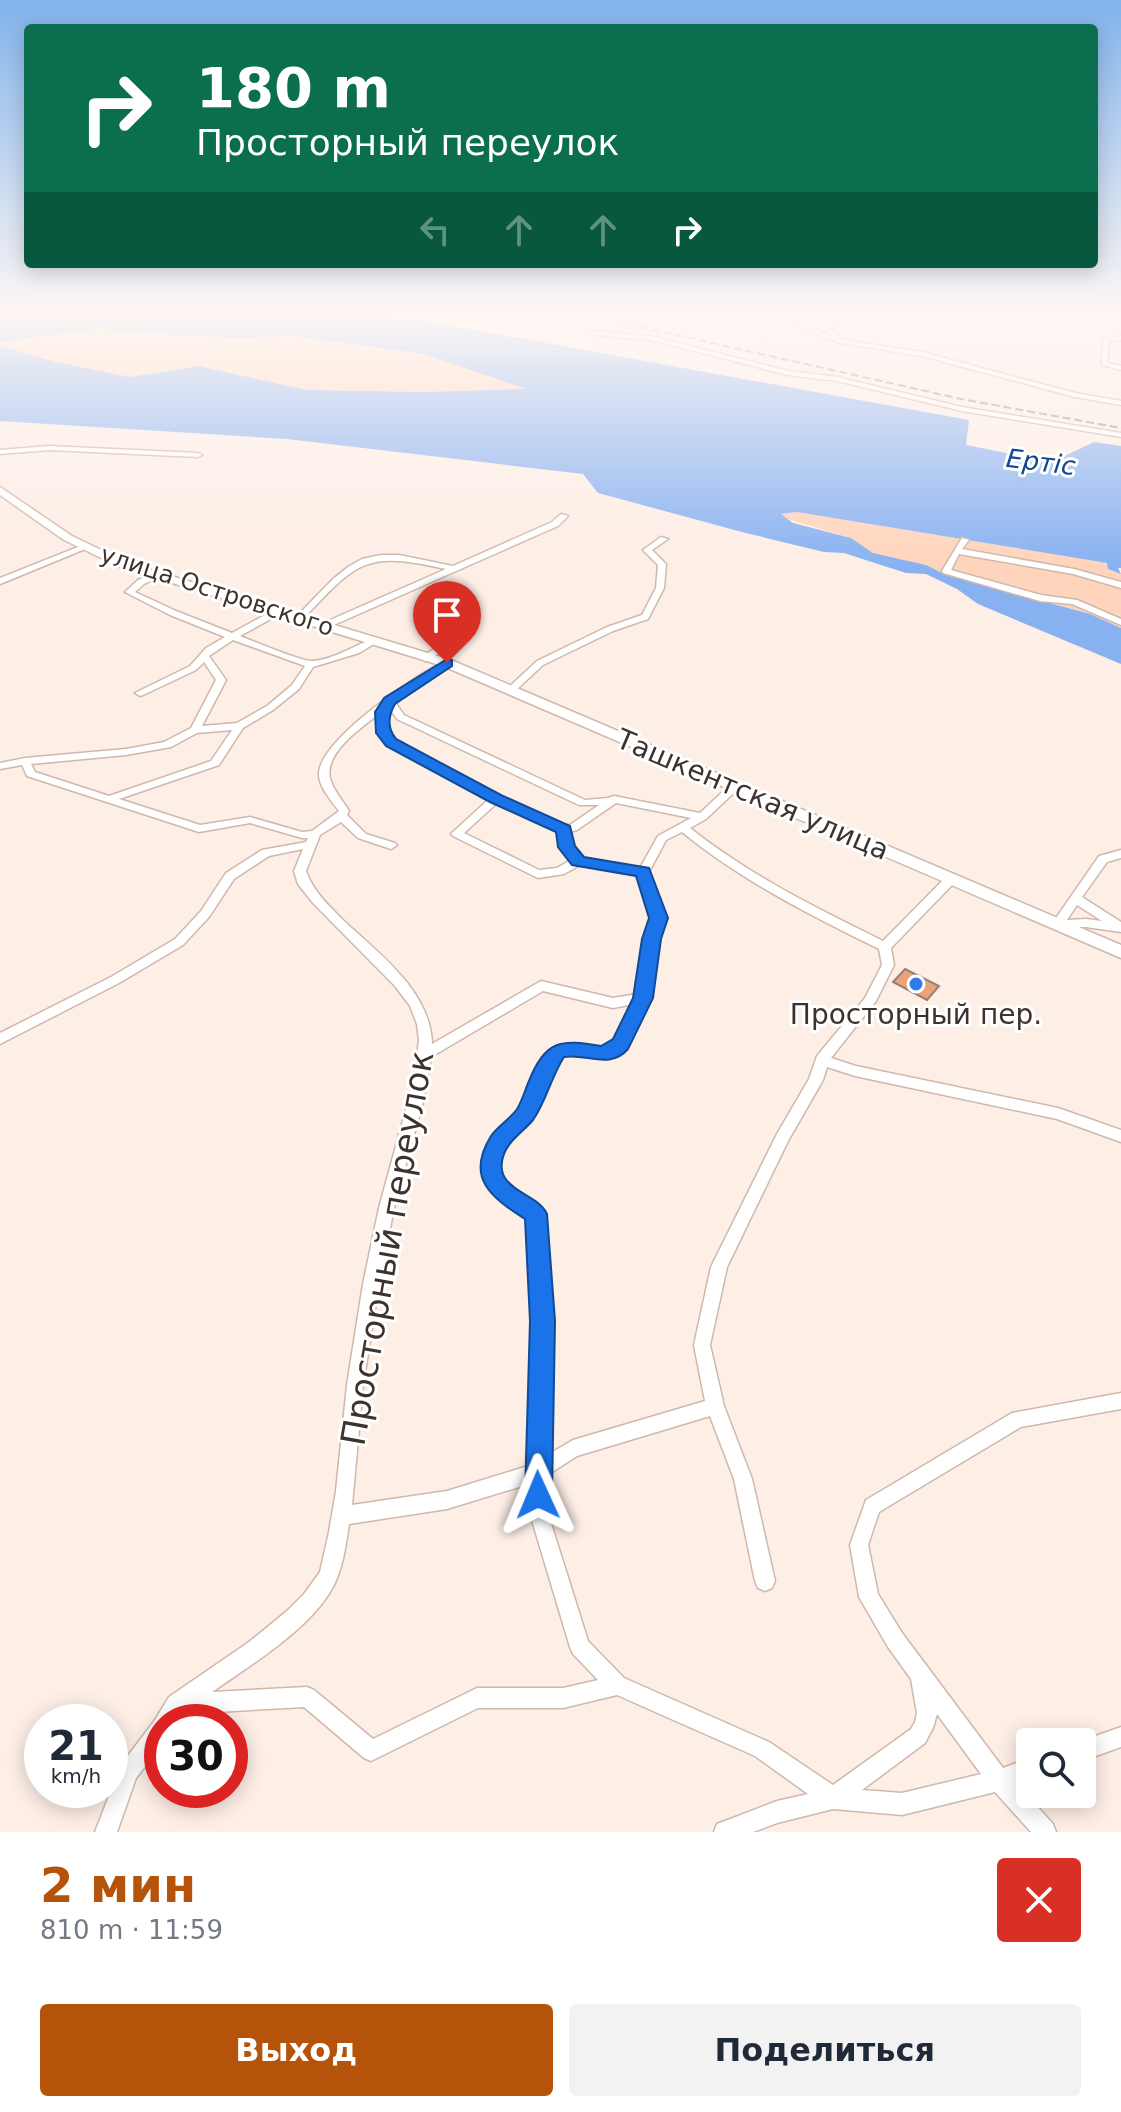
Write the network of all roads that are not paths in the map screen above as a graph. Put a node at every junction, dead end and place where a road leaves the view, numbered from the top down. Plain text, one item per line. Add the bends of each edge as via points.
1 (910, 396) edge
2 (1087, 396) edge
3 (1121, 403) edge
4 (1121, 435) edge
5 (0, 452) edge
6 (198, 455) dead end
7 (0, 490) edge
8 (564, 516) dead end
9 (664, 539) dead end
10 (965, 540) dead end
11 (86, 547) junction
12 (957, 551) junction
13 (1016, 563) junction
14 (452, 568) junction
15 (160, 575) junction
16 (0, 581) edge
17 (1121, 585) edge
18 (1005, 588) junction
19 (277, 612) junction
20 (299, 618) junction
21 (1121, 622) edge
22 (324, 626) junction
23 (464, 633) dead end
24 (234, 636) junction
25 (372, 642) junction
26 (204, 655) junction
27 (425, 658) junction
28 (447, 663) junction
29 (310, 665) junction
30 (512, 689) junction
31 (140, 693) dead end
32 (390, 701) junction
33 (239, 726) junction
34 (195, 730) junction
35 (25, 761) junction
36 (0, 766) edge
37 (735, 786) junction
38 (110, 799) junction
39 (495, 799) junction
40 (606, 801) junction
41 (341, 816) junction
42 (702, 817) junction
43 (682, 827) junction
44 (564, 829) junction
45 (313, 839) junction
46 (391, 845) dead end
47 (1121, 854) edge
48 (578, 861) junction
49 (643, 872) junction
50 (950, 880) junction
51 (1075, 898) junction
52 (1058, 924) junction
53 (1121, 928) edge
54 (885, 947) junction
55 (1121, 952) edge
56 (643, 998) junction
57 (0, 1039) edge
58 (427, 1053) junction
59 (822, 1060) junction
60 (1121, 1136) edge
61 (1121, 1401) edge
62 (715, 1406) junction
63 (537, 1472) junction
64 (343, 1516) junction
65 (765, 1581) dead end
66 (920, 1673) junction
67 (617, 1685) junction
68 (183, 1704) edge
69 (248, 1704) edge
70 (1121, 1737) edge
71 (1096, 1746) edge
72 (144, 1751) edge
73 (1016, 1774) edge
74 (999, 1780) junction
75 (833, 1798) junction
76 (106, 1832) edge
77 (725, 1832) edge
78 (1045, 1832) edge

1 - 4 street
2 - 3 street
5 - 6 street via 49,448
7 - 11 main road, улица Островского
8 - 14 street
9 - 30 street via 647,550 662,564 660,588 645,617 540,663
10 - 12 street
11 - 15 main road, улица Островского
11 - 16 street
12 - 13 street
12 - 18 street via 946,571
13 - 17 street
13 - 18 street
14 - 20 street via 401,556 371,557 336,579
14 - 22 street
15 - 19 main road, улица Островского
15 - 24 street via 129,592 203,628
18 - 21 street via 1074,602
19 - 20 main road, улица Островского
19 - 24 street
20 - 22 main road, улица Островского
22 - 25 main road, улица Островского
23 - 27 street
24 - 26 street
24 - 29 street
25 - 27 main road, улица Островского
25 - 29 street
26 - 31 street via 193,668
26 - 34 street via 221,680
27 - 28 main road, улица Островского
28 - 30 main road, Ташкентская улица
28 - 32 street
29 - 33 street via 296,687
30 - 37 main road, Ташкентская улица
32 - 39 street via 382,723 391,742
32 - 40 street via 400,717 583,803
32 - 41 street via 340,740 324,766 323,775 344,811
33 - 34 street
33 - 38 street via 215,763
34 - 35 street via 167,745
35 - 36 street
35 - 38 street via 31,774
37 - 42 street
37 - 50 main road, Ташкентская улица
38 - 45 street via 199,829 250,820
39 - 44 street
39 - 48 street via 457,834 538,874
40 - 42 street via 625,800
40 - 44 street via 573,828
41 - 45 street
41 - 46 street via 362,836
42 - 43 street
43 - 49 street via 662,838
43 - 54 street via 768,890
44 - 48 street via 566,847
45 - 57 street via 266,853 230,876 179,942
45 - 58 street, Просторный переулок via 299,869 300,879 356,942 398,978 419,1007
47 - 51 street via 1103,859
48 - 49 street
49 - 56 street via 658,918
50 - 52 main road, Ташкентская улица
50 - 54 street
51 - 52 street
51 - 53 street, Ташкентская улица
52 - 53 street, Ташкентская улица
52 - 55 main road, Ташкентская улица
54 - 59 street via 888,965 870,1001
56 - 58 street via 613,1003 541,986
56 - 63 street via 616,1049 601,1054 568,1048 556,1052 526,1114 493,1155 490,1170 504,1194 536,1214 542,1321
58 - 64 street, Просторный переулок via 388,1201 355,1385
59 - 60 street via 1058,1114
59 - 62 street via 719,1267 702,1345
61 - 66 street via 1018,1419 872,1506 859,1545 869,1597
62 - 63 street via 573,1449
62 - 65 street via 743,1479
63 - 64 street via 447,1500
63 - 67 street via 540,1517 580,1647
64 - 68 street, Просторный переулок via 327,1580 294,1620
66 - 74 street
66 - 75 street via 926,1725
67 - 69 street via 563,1698 477,1698 371,1751 307,1697
67 - 75 street via 762,1749
70 - 71 street
72 - 76 street via 128,1772
73 - 74 street
74 - 75 street via 902,1804
74 - 78 street
75 - 77 street

